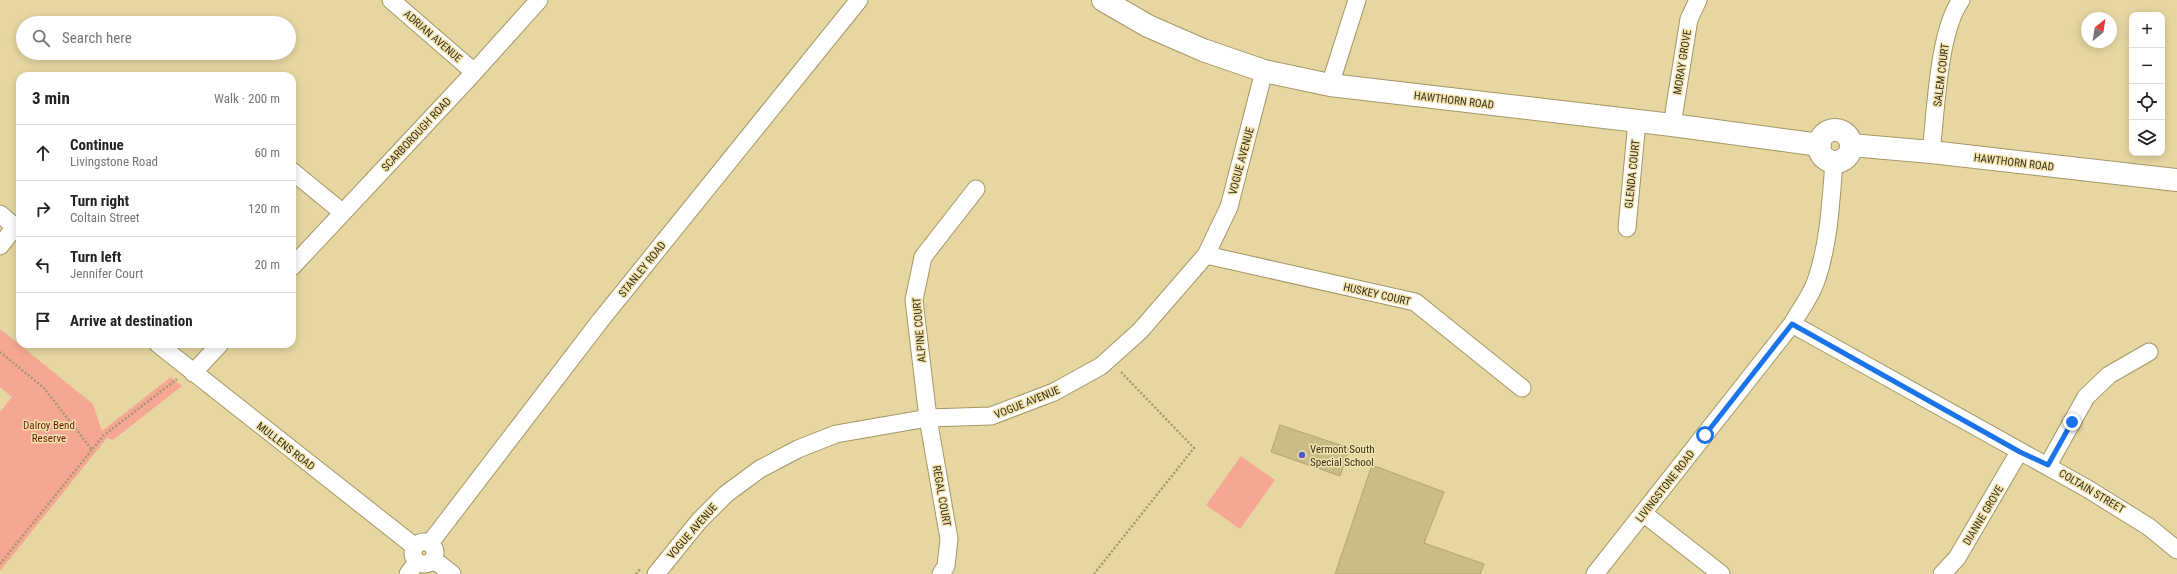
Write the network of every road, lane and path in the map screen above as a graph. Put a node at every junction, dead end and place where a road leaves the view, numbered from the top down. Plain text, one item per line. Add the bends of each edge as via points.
1 (391, 0) edge
2 (539, 0) edge
3 (859, 0) edge
4 (1103, 0) edge
5 (1356, 0) edge
6 (1698, 0) edge
7 (1961, 0) edge
8 (1264, 71) junction
9 (474, 72) junction
10 (1330, 85) junction
11 (1637, 121) junction
12 (1672, 125) junction
13 (1820, 145) junction
14 (1851, 145) junction
15 (1931, 152) junction
16 (1834, 162) junction
17 (296, 174) edge
18 (2177, 180) edge
19 (976, 189) dead end
20 (342, 212) junction
21 (0, 214) edge
22 (16, 227) edge
23 (1627, 228) dead end
24 (16, 231) edge
25 (0, 246) edge
26 (1206, 254) junction
27 (296, 263) edge
28 (1792, 324) junction
29 (162, 348) edge
30 (216, 348) edge
31 (0, 352) edge
32 (2149, 352) dead end
33 (1120, 371) dead end
34 (186, 376) junction
35 (1522, 388) dead end
36 (928, 418) junction
37 (92, 450) junction
38 (2020, 452) junction
39 (2048, 465) junction
40 (1643, 513) junction
41 (2177, 550) edge
42 (420, 557) edge
43 (0, 564) edge
44 (452, 574) edge
45 (656, 574) edge
46 (941, 574) edge
47 (1094, 574) edge
48 (1595, 574) edge
49 (1721, 574) edge
50 (1942, 574) edge

1 - 9 street, ADRIAN AVENUE
2 - 9 street, SCARBOROUGH ROAD
3 - 42 street, STANLEY ROAD via 600,321
4 - 8 main road, HAWTHORN ROAD via 1148,26 1196,47
5 - 10 street
6 - 12 street, MORAY GROVE via 1689,19
7 - 15 street, SALEM COURT via 1950,21 1944,44
8 - 10 main road, HAWTHORN ROAD
8 - 26 street, VOGUE AVENUE via 1229,207
9 - 20 street, SCARBOROUGH ROAD
10 - 11 main road, HAWTHORN ROAD
11 - 12 main road, HAWTHORN ROAD
11 - 23 street, GLENDA COURT
12 - 13 main road, HAWTHORN ROAD
13 - 14 main road via 1824,135 1838,130 1847,136
13 - 16 main road via 1822,154
14 - 15 main road, HAWTHORN ROAD
14 - 16 main road via 1848,155
15 - 18 main road, HAWTHORN ROAD
16 - 28 street, LIVINGSTONE ROAD via 1824,245 1816,282
17 - 20 street
19 - 36 street, ALPINE COURT via 923,257 914,300
20 - 27 street, SCARBOROUGH ROAD
21 - 22 street
24 - 25 street
26 - 35 street, HUSKEY COURT via 1415,302
26 - 36 street, VOGUE AVENUE via 1140,331 1101,366 1054,392 991,416
28 - 38 street, COLTAIN STREET
28 - 40 street, LIVINGSTONE ROAD
29 - 34 street, MULLENS ROAD
30 - 34 street
31 - 37 path via 44,388
32 - 39 street via 2109,375 2086,397
33 - 47 path via 1194,448
34 - 37 path via 104,436
34 - 42 street, MULLENS ROAD
36 - 45 street, VOGUE AVENUE via 836,434 798,449 760,469 726,494 698,521
36 - 46 street, REGAL COURT via 949,539 946,566
37 - 43 path
38 - 39 street, COLTAIN STREET
38 - 50 street, DIANNE GROVE via 1958,558
39 - 41 street, COLTAIN STREET via 2149,527
40 - 48 street, LIVINGSTONE ROAD
40 - 49 street
42 - 44 street, MULLENS ROAD

